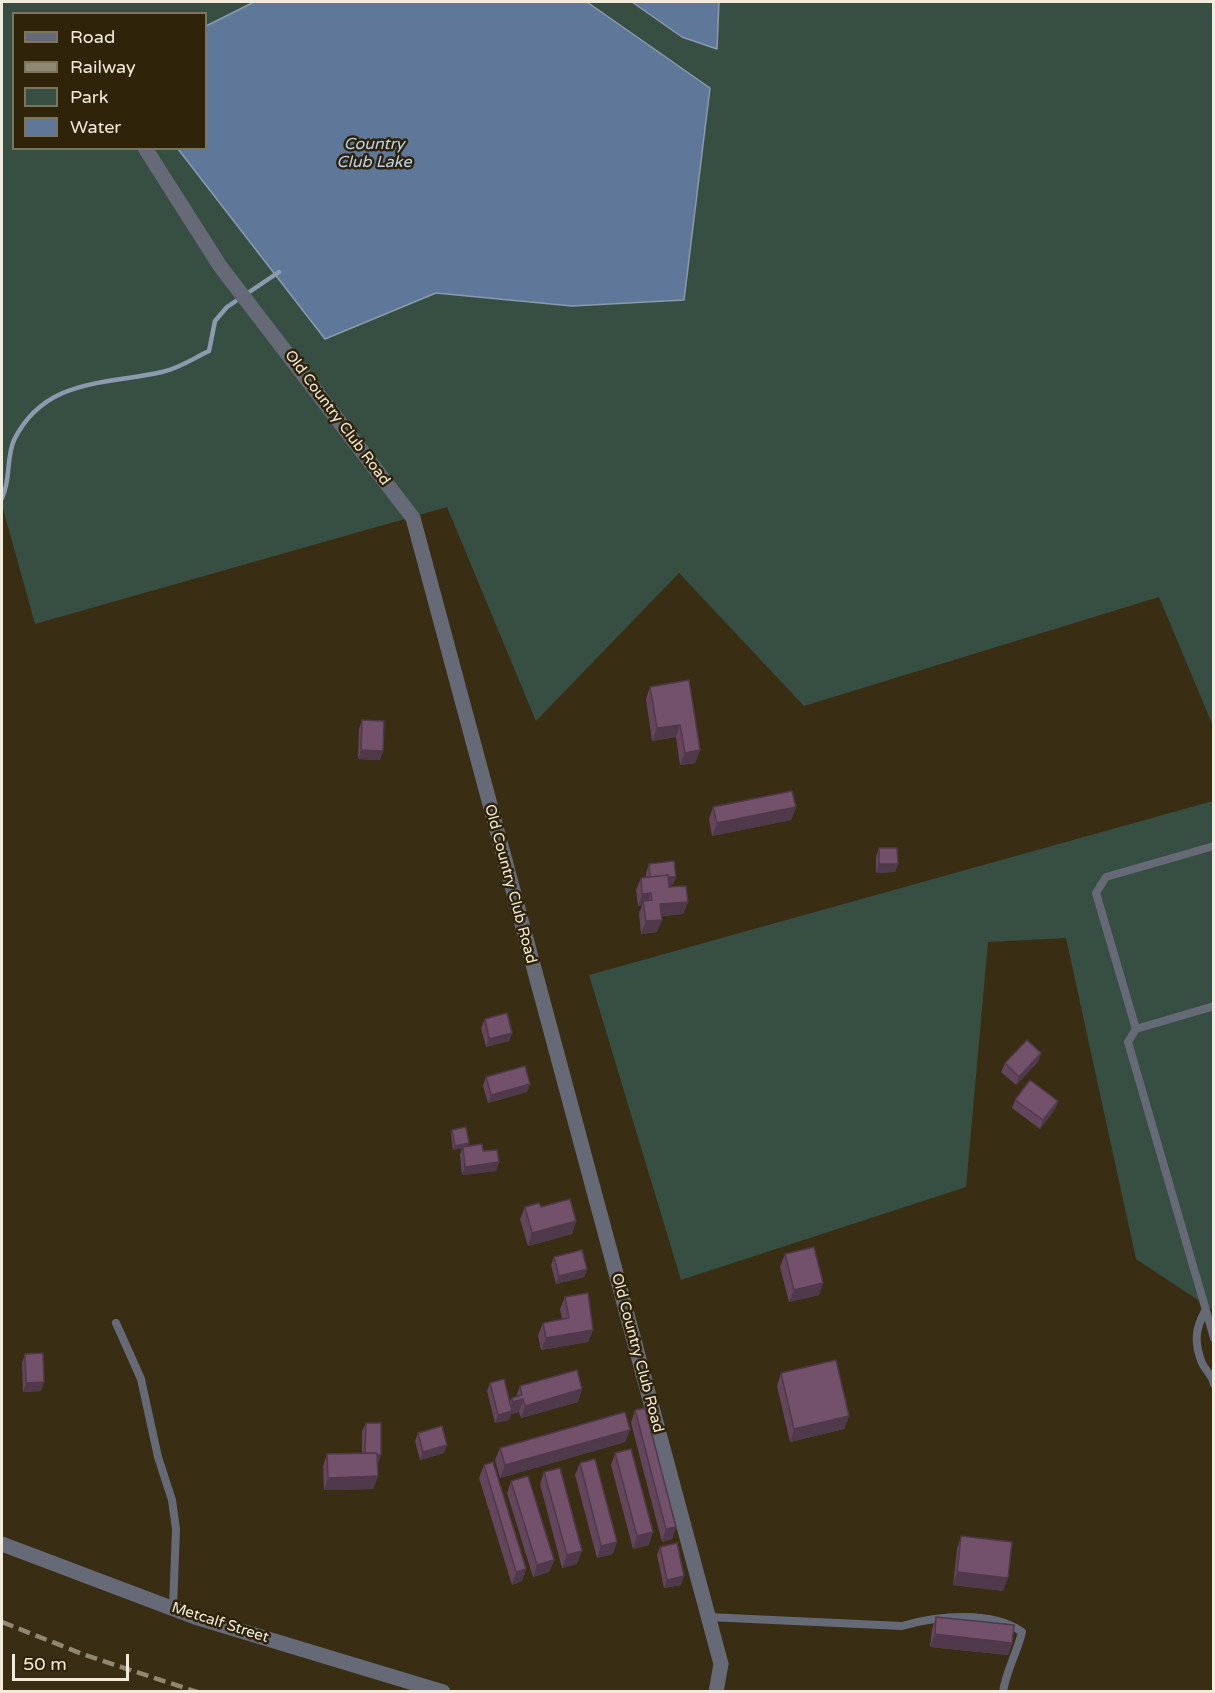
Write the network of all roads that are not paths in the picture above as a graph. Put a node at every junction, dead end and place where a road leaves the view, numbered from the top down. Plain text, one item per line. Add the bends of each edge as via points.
1 (146, 150) edge
2 (1214, 846) edge
3 (1214, 1006) edge
4 (1136, 1029) junction
5 (1205, 1311) junction
6 (117, 1323) dead end
7 (1214, 1338) edge
8 (1213, 1378) edge
9 (2, 1544) edge
10 (173, 1608) junction
11 (708, 1617) junction
12 (442, 1692) edge
13 (716, 1692) edge
14 (1003, 1692) edge

1 - 11 street, Old Country Club Road via 237,288 413,518
2 - 4 lane via 1106,877 1096,893
3 - 4 lane
4 - 5 lane via 1128,1042
5 - 7 lane
5 - 8 lane via 1196,1326 1196,1343 1203,1365
6 - 10 lane via 141,1379 172,1500 176,1529
9 - 10 street, Metcalf Street
10 - 12 street, Metcalf Street
11 - 13 street, Old Country Club Road via 721,1664
11 - 14 lane via 902,1626 928,1618 957,1617 1012,1624 1023,1632

